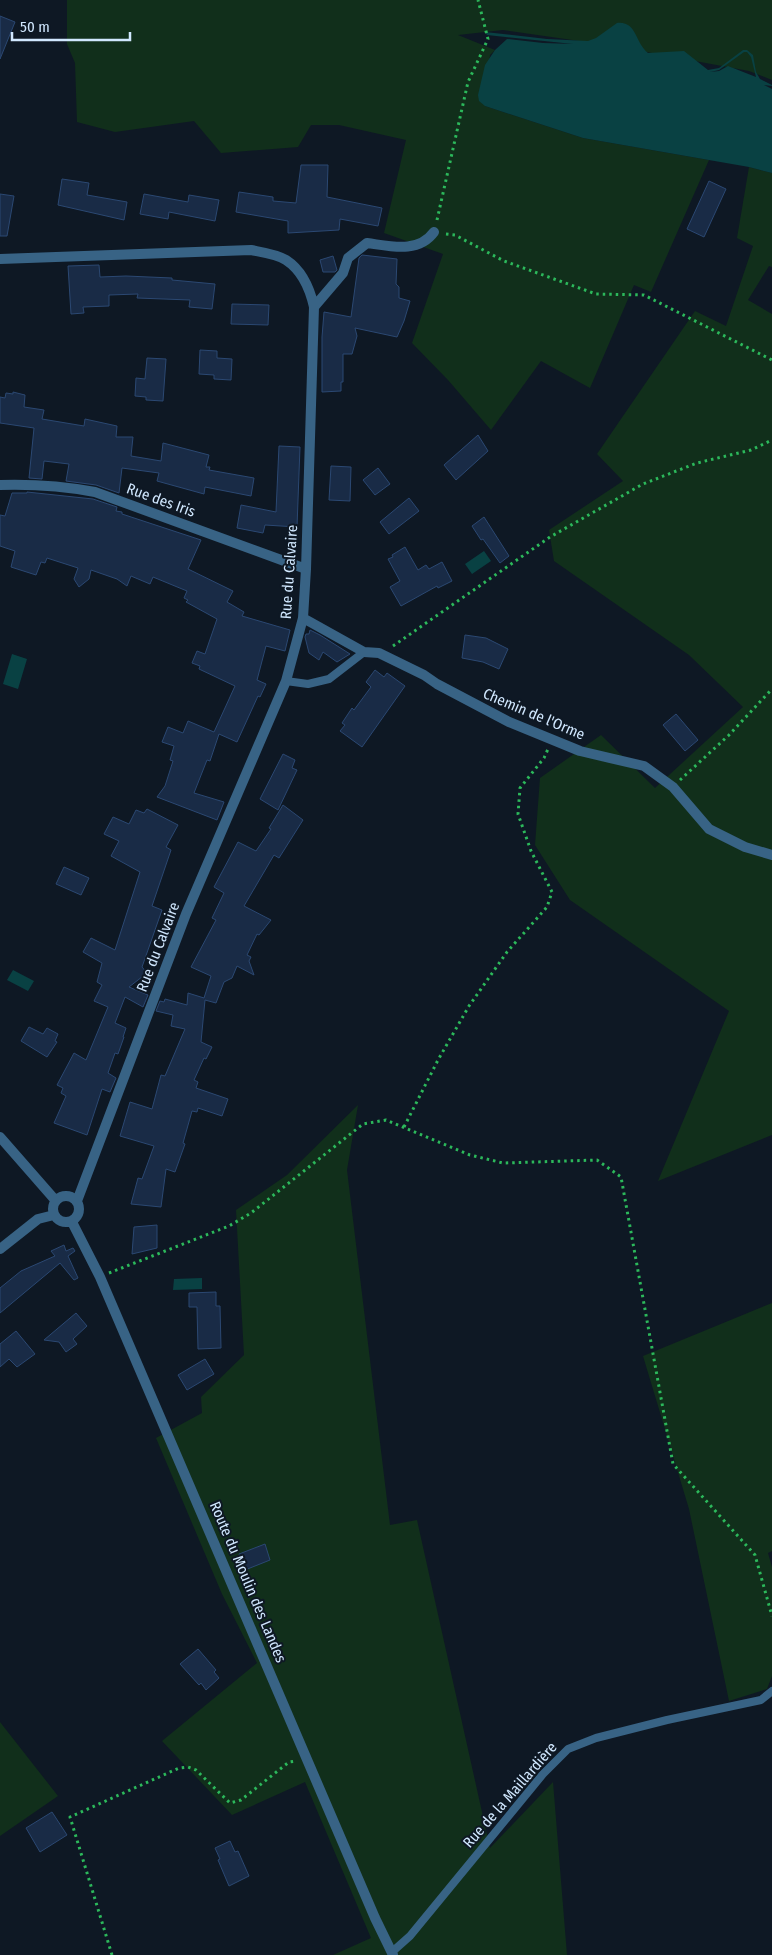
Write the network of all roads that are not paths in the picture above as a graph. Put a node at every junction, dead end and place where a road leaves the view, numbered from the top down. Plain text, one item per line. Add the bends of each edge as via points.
1 (434, 232) road end
2 (0, 259) edge
3 (314, 307) junction
4 (0, 485) edge
5 (306, 569) junction
6 (303, 618) junction
7 (364, 652) junction
8 (286, 681) junction
9 (772, 855) edge
10 (0, 1137) edge
11 (77, 1200) junction
12 (56, 1201) junction
13 (54, 1214) junction
14 (72, 1222) junction
15 (0, 1249) edge
16 (772, 1691) edge
17 (392, 1954) edge

1 - 3 street via 420,245 403,248 367,243 348,258 343,273
2 - 3 street, Rue du Calvaire via 251,250 285,259 303,277
3 - 5 street, Rue du Calvaire
4 - 5 street, Rue des Iris via 64,486 95,492
5 - 6 street, Rue du Calvaire
6 - 7 street, Chemin de l'Orme
6 - 8 street, Rue du Calvaire
7 - 8 lane via 329,679 308,684
7 - 9 street, Chemin de l'Orme via 379,653 509,722 553,741 644,766 672,787 708,829 745,847
8 - 11 street, Rue du Calvaire via 186,914
10 - 12 street
11 - 12 street via 62,1196
11 - 14 street via 80,1212
12 - 13 street
13 - 14 street via 60,1221
13 - 15 street via 38,1219
14 - 17 street, Route du Moulin des Landes via 100,1277
16 - 17 lane, Rue de la Maillardière via 761,1700 658,1722 568,1749 543,1774

